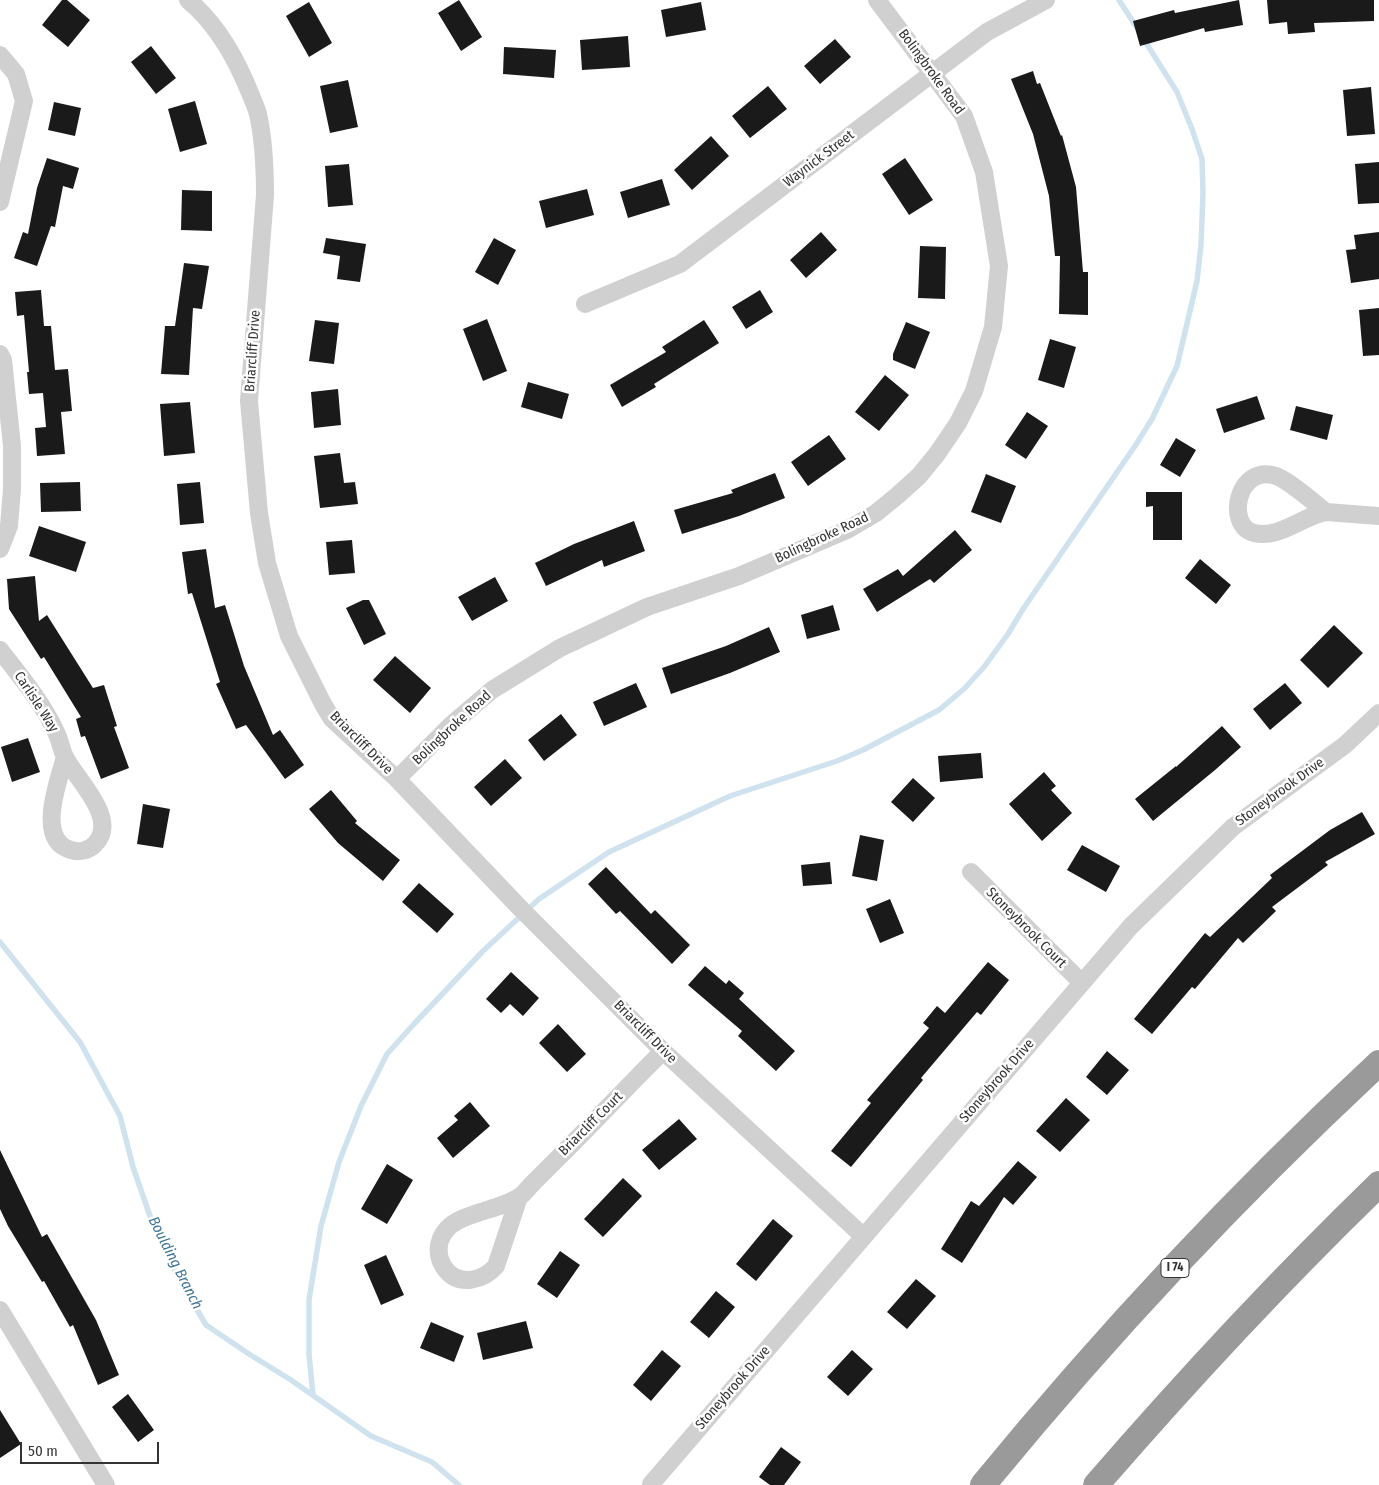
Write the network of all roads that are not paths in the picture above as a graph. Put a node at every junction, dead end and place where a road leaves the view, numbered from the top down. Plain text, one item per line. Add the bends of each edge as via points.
1 (188, 0) edge
2 (878, 0) edge
3 (1046, 0) edge
4 (0, 55) edge
5 (933, 72) junction
6 (0, 202) edge
7 (585, 304) dead end
8 (0, 354) edge
9 (1326, 512) junction
10 (1379, 516) edge
11 (0, 549) edge
12 (0, 650) edge
13 (1379, 713) edge
14 (65, 757) junction
15 (397, 779) junction
16 (971, 872) dead end
17 (1082, 983) junction
18 (663, 1051) junction
19 (1379, 1063) edge
20 (1379, 1184) edge
21 (519, 1197) junction
22 (863, 1236) junction
23 (0, 1310) edge
24 (651, 1484) edge
25 (106, 1485) edge
26 (983, 1485) edge
27 (1096, 1485) edge

1 - 15 street, Briarcliff Drive via 222,37 239,66 258,112 266,162 249,401 267,563 290,636 332,719
2 - 5 street, Bolingbroke Road
3 - 5 street, Waynick Street via 987,32
4 - 6 street via 16,74 24,102
5 - 7 street, Waynick Street via 680,264
5 - 15 street, Bolingbroke Road via 964,116 984,172 998,266 993,327 974,391 938,454 898,496 847,530 739,576 647,607 560,648 492,690
8 - 11 street via 12,446 9,526
9 - 9 street via 1281,531 1253,533 1247,530 1240,518 1238,498 1250,479 1273,475
9 - 10 street
12 - 14 street, Carlisle Way via 45,711
13 - 17 street, Stoneybrook Drive via 1346,745 1233,827 1131,926
14 - 14 street, Carlisle Way via 53,802 51,827 63,847 81,851 97,842 102,820 98,806
15 - 18 street, Briarcliff Drive
16 - 17 street, Stoneybrook Court
17 - 22 street, Stoneybrook Drive
18 - 21 street, Briarcliff Court
18 - 22 street, Briarcliff Drive
19 - 26 highway, I 74 via 1175,1268 1083,1368
20 - 27 highway via 1238,1327
21 - 21 street, Briarcliff Court via 448,1227 440,1237 438,1248 440,1260 447,1271 457,1279 469,1280 490,1273 496,1266
22 - 24 street, Stoneybrook Drive
23 - 25 street

